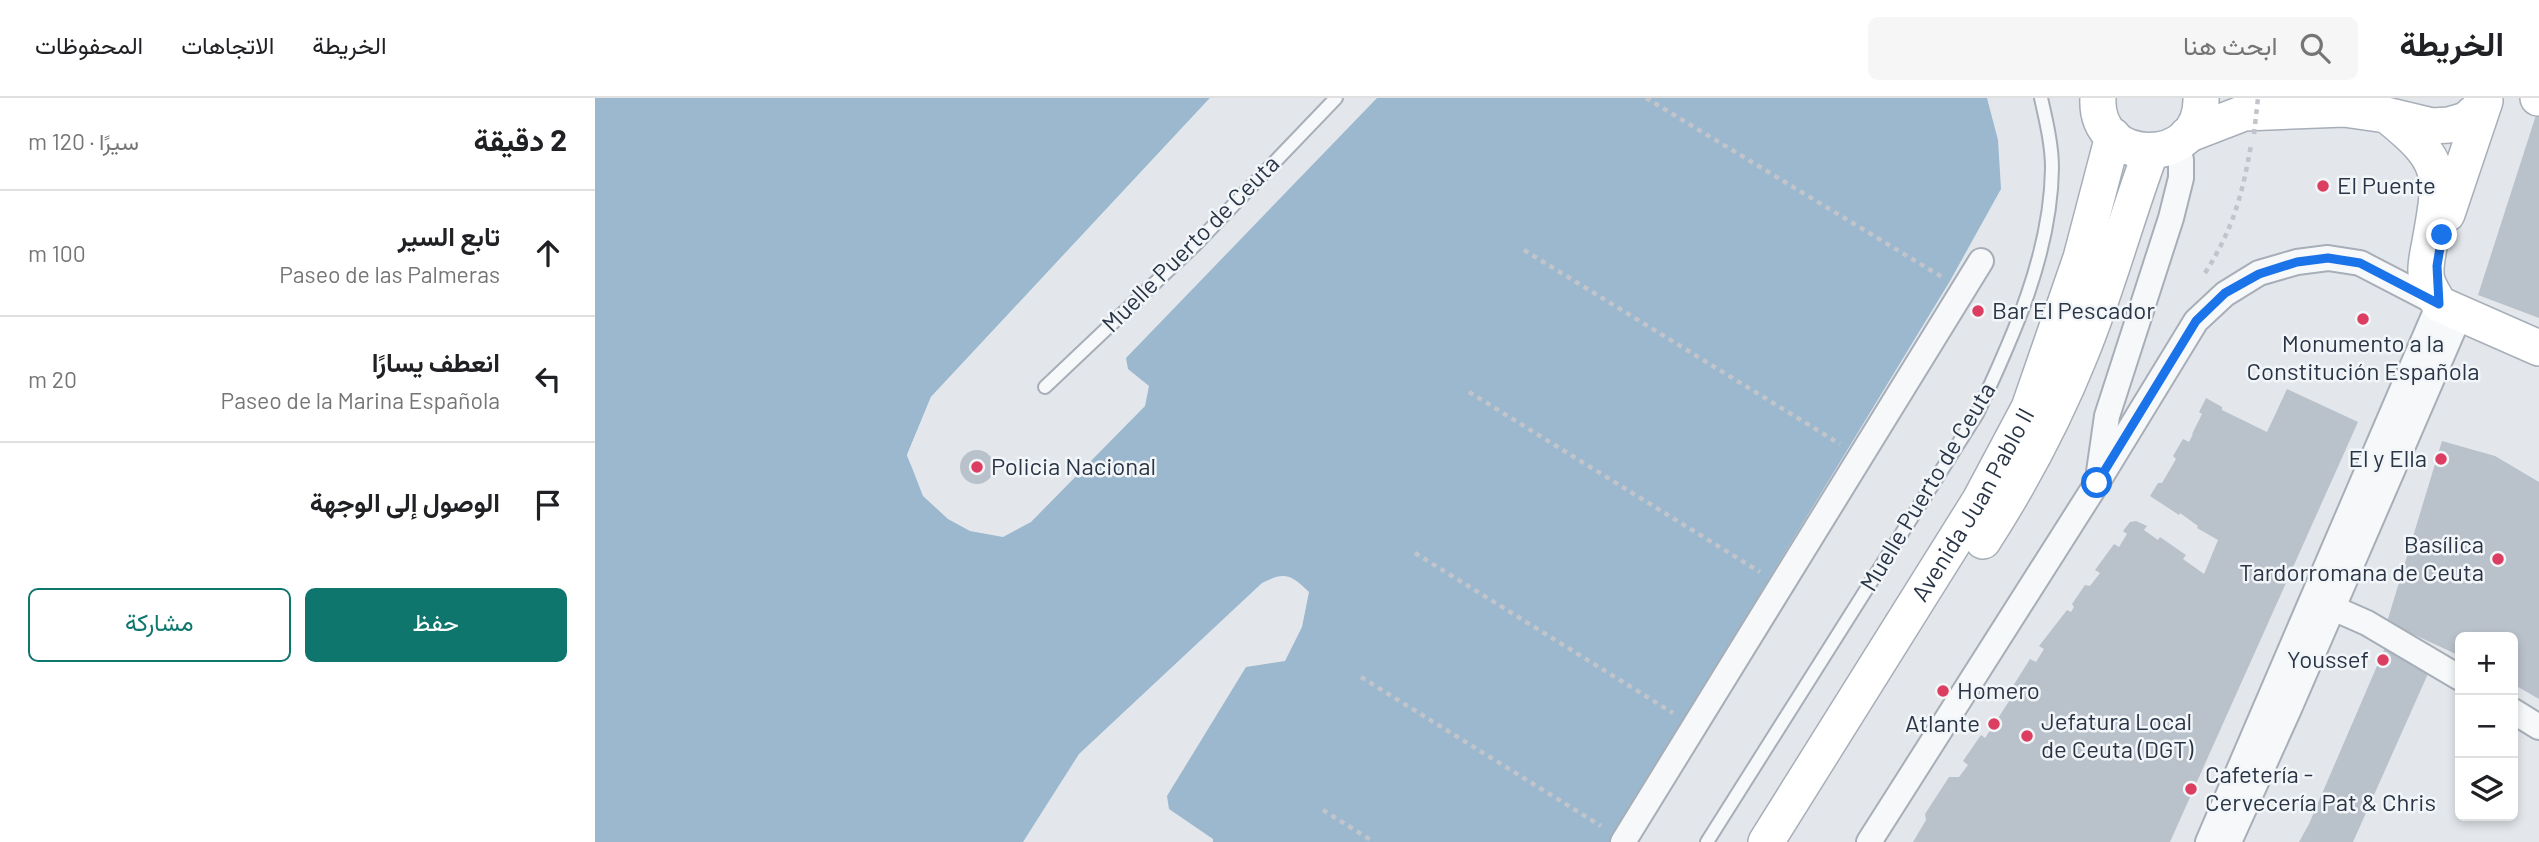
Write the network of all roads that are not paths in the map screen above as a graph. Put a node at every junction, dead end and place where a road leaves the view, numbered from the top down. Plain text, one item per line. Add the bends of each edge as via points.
1 (1336, 98) edge
2 (2042, 98) edge
3 (2098, 98) edge
4 (2201, 98) edge
5 (2386, 114) junction
6 (2482, 121) edge
7 (2113, 136) junction
8 (2171, 143) junction
9 (1981, 261) dead end
10 (2449, 309) junction
11 (2539, 348) edge
12 (1045, 387) dead end
13 (2107, 416) junction
14 (2136, 420) junction
15 (2097, 483) junction
16 (2333, 608) junction
17 (2455, 675) edge
18 (2518, 714) edge
19 (2539, 727) edge
20 (1623, 842) edge
21 (1707, 842) edge
22 (1766, 842) edge
23 (1791, 842) edge
24 (1869, 842) edge
25 (2208, 842) edge
26 (2229, 842) edge

1 - 12 lane, Muelle Puerto de Ceuta via 1196,244
2 - 21 lane, Muelle Puerto de Ceuta via 2052,166 2047,231 2010,345 1977,414
3 - 7 main road via 2102,122
4 - 8 main road, Avenida Juan Pablo II via 2197,120
5 - 6 main road via 2432,126
5 - 8 main road via 2344,109 2244,113
5 - 10 main road via 2417,139 2438,175 2426,278
6 - 10 main road via 2437,266
7 - 8 main road via 2137,150
7 - 22 main road, Avenida Juan Pablo II via 2081,258 2029,408 1980,500
8 - 13 street via 2181,160 2181,178
8 - 23 main road, Avenida Juan Pablo II via 2051,422 2000,514
9 - 20 street
10 - 11 main road
10 - 14 street via 2360,263 2328,258 2259,274 2225,293 2196,321
10 - 16 street
10 - 25 street
13 - 14 street via 2115,427 2124,429
13 - 15 street
14 - 15 street
15 - 24 street
16 - 17 street
16 - 26 street
18 - 19 street

